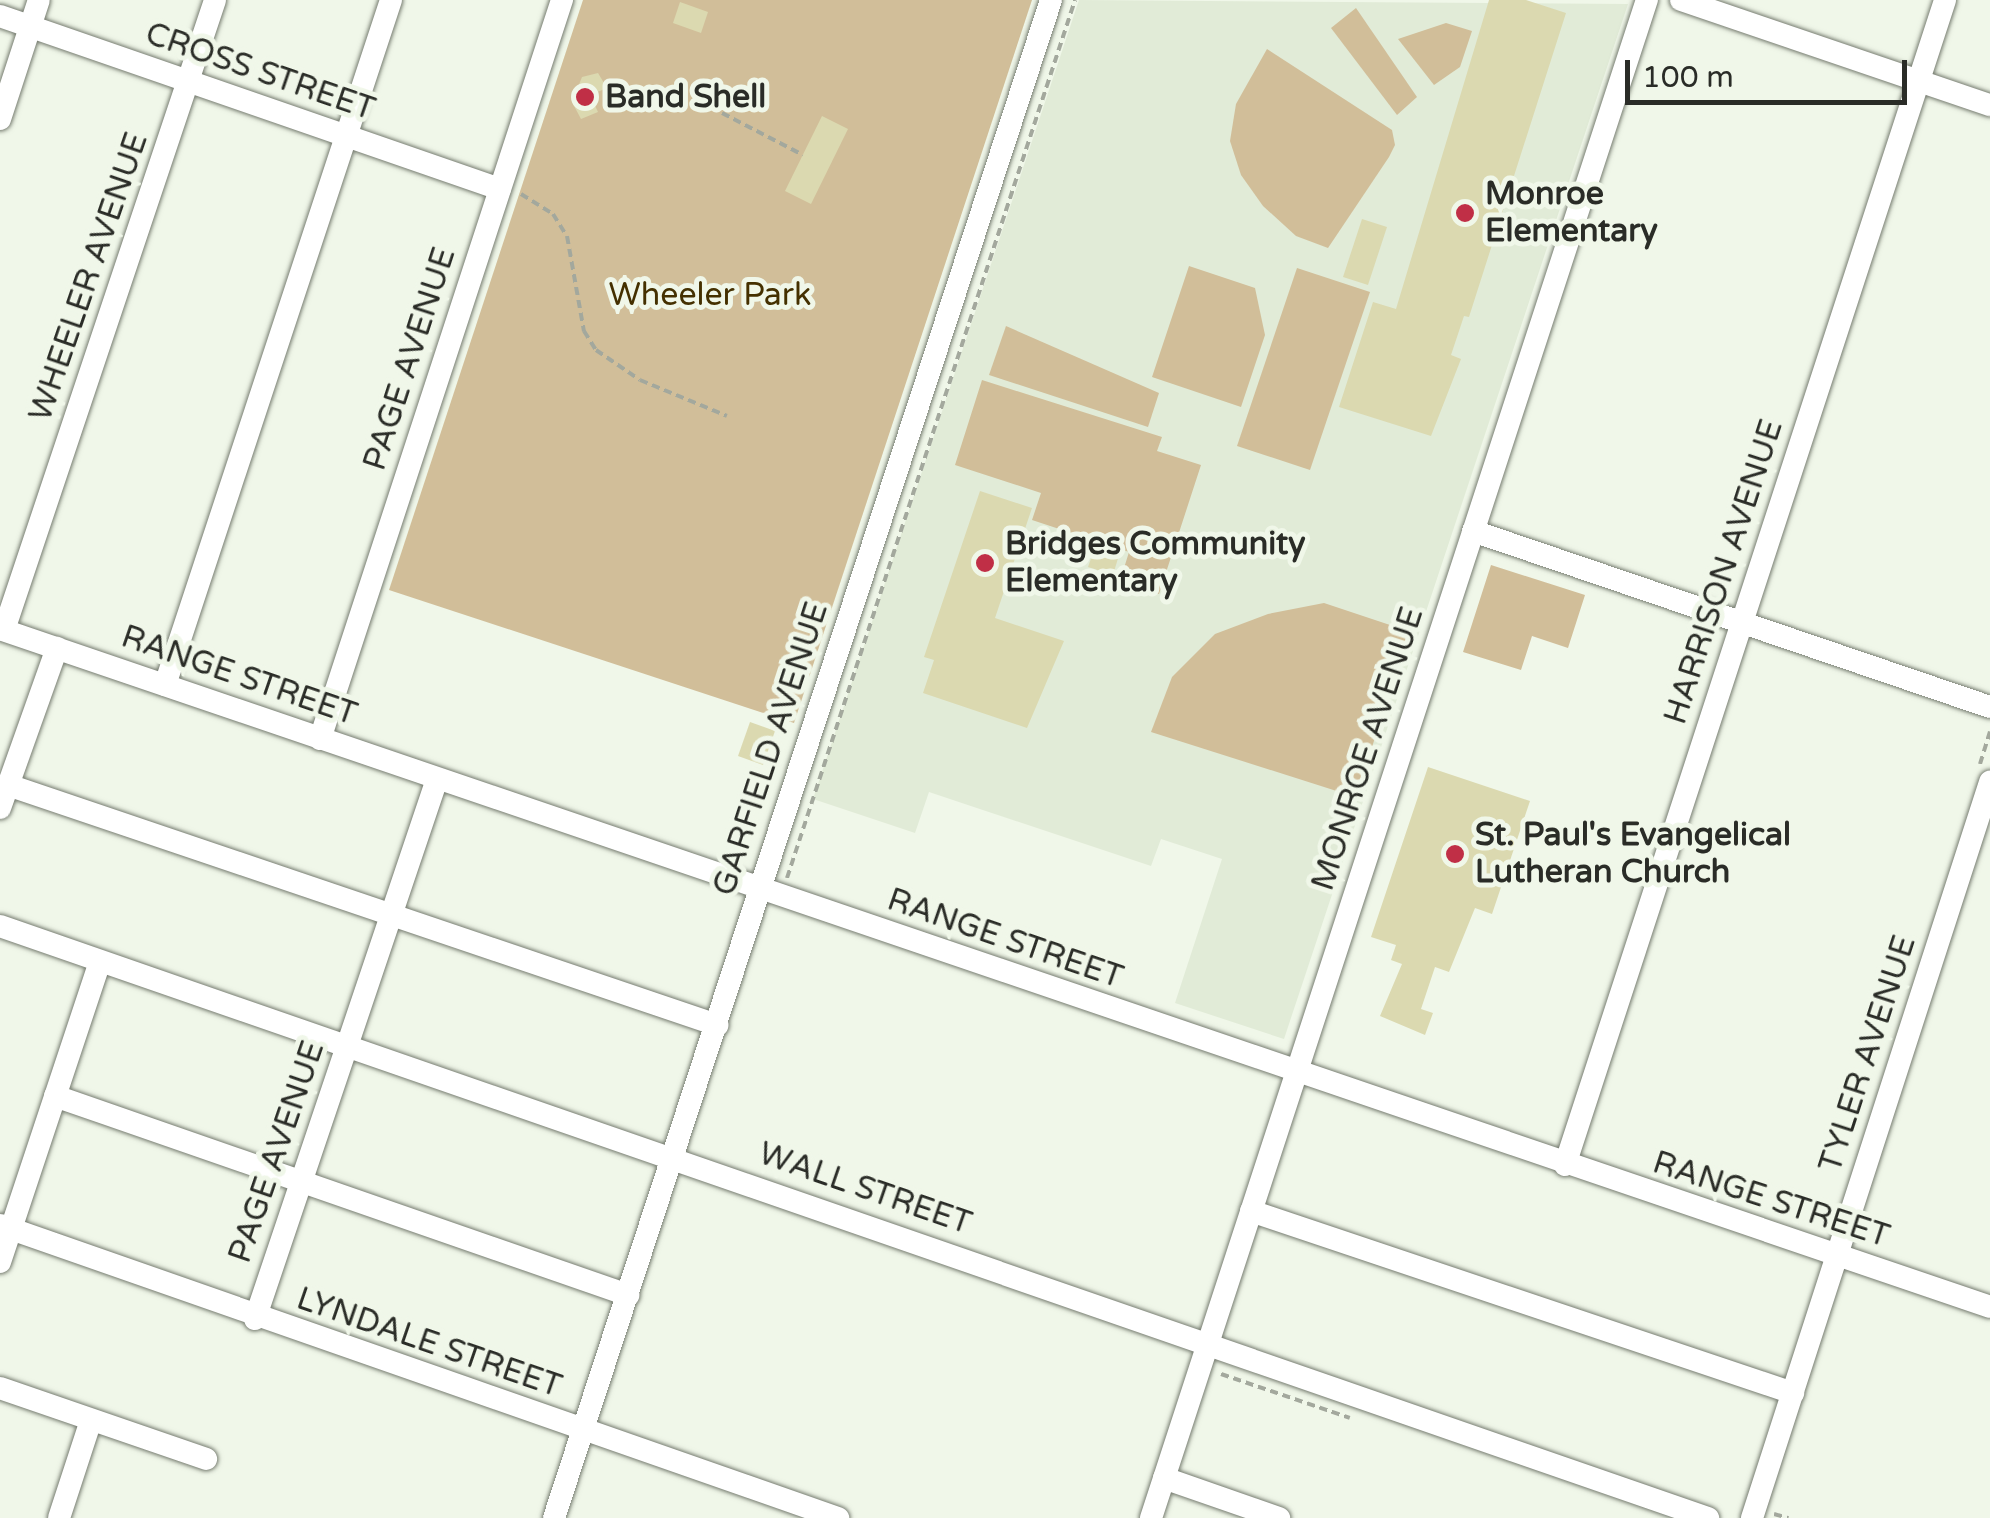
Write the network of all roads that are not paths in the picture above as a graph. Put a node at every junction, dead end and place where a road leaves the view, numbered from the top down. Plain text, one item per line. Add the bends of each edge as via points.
1 (39, 0) edge
2 (215, 0) edge
3 (390, 0) edge
4 (562, 0) edge
5 (1051, 0) edge
6 (1647, 0) edge
7 (1681, 0) edge
8 (1945, 0) edge
9 (0, 16) edge
10 (30, 26) junction
11 (1919, 81) junction
12 (189, 83) junction
13 (1990, 105) edge
14 (0, 119) edge
15 (346, 137) junction
16 (511, 191) junction
17 (1473, 530) junction
18 (1742, 623) junction
19 (2, 629) edge
20 (56, 648) junction
21 (165, 685) junction
22 (1990, 707) edge
23 (320, 740) junction
24 (437, 779) junction
25 (1990, 782) edge
26 (8, 785) junction
27 (0, 808) edge
28 (768, 893) junction
29 (389, 916) junction
30 (0, 926) edge
31 (100, 962) junction
32 (717, 1025) junction
33 (347, 1046) junction
34 (1296, 1072) junction
35 (55, 1096) junction
36 (673, 1156) junction
37 (1565, 1165) junction
38 (301, 1182) junction
39 (1251, 1210) junction
40 (5, 1227) edge
41 (1838, 1256) junction
42 (0, 1262) edge
43 (628, 1296) junction
44 (1990, 1306) edge
45 (256, 1319) junction
46 (1206, 1351) junction
47 (0, 1388) edge
48 (1793, 1393) junction
49 (90, 1420) junction
50 (584, 1429) junction
51 (206, 1459) dead end
52 (1164, 1478) junction
53 (59, 1518) edge
54 (554, 1518) edge
55 (838, 1518) edge
56 (1151, 1518) edge
57 (1279, 1518) edge
58 (1708, 1518) edge
59 (1752, 1518) edge

1 - 10 street
2 - 12 street, WHEELER AVENUE
3 - 15 street
4 - 16 street, PAGE AVENUE
5 - 28 street, GARFIELD AVENUE
6 - 17 street, MONROE AVENUE
7 - 11 street
8 - 11 street, HARRISON AVENUE
9 - 10 street, CROSS STREET
10 - 12 street, CROSS STREET
10 - 14 street
11 - 13 street
11 - 18 street, HARRISON AVENUE
12 - 15 street, CROSS STREET
12 - 19 street, WHEELER AVENUE
15 - 16 street, CROSS STREET
15 - 21 street
16 - 23 street, PAGE AVENUE
17 - 18 street
17 - 34 street, MONROE AVENUE
18 - 22 street
18 - 37 street, HARRISON AVENUE
19 - 20 street, RANGE STREET
20 - 21 street, RANGE STREET
20 - 26 street
21 - 23 street, RANGE STREET
23 - 24 street, RANGE STREET
24 - 28 street, RANGE STREET
24 - 29 street, PAGE AVENUE
25 - 41 street, TYLER AVENUE
26 - 27 street
26 - 29 street
28 - 32 street, GARFIELD AVENUE
28 - 34 street, RANGE STREET
29 - 32 street
29 - 33 street, PAGE AVENUE
30 - 31 street, WALL STREET
31 - 33 street, WALL STREET
31 - 35 street
32 - 36 street, GARFIELD AVENUE
33 - 36 street, WALL STREET
33 - 38 street, PAGE AVENUE
34 - 37 street, RANGE STREET
34 - 39 street, MONROE AVENUE
35 - 38 street
35 - 40 street
36 - 43 street, GARFIELD AVENUE
36 - 46 street, WALL STREET
37 - 41 street, RANGE STREET
38 - 43 street
38 - 45 street, PAGE AVENUE
39 - 46 street, MONROE AVENUE
39 - 48 street
40 - 42 street
40 - 45 street, LYNDALE STREET
41 - 44 street, RANGE STREET
41 - 48 street, TYLER AVENUE
43 - 50 street, GARFIELD AVENUE
45 - 50 street, LYNDALE STREET
46 - 52 street, MONROE AVENUE
46 - 58 street, WALL STREET
47 - 49 street
48 - 59 street, TYLER AVENUE
49 - 51 street
49 - 53 street
50 - 54 street, GARFIELD AVENUE
50 - 55 street, LYNDALE STREET
52 - 56 street, MONROE AVENUE
52 - 57 street

